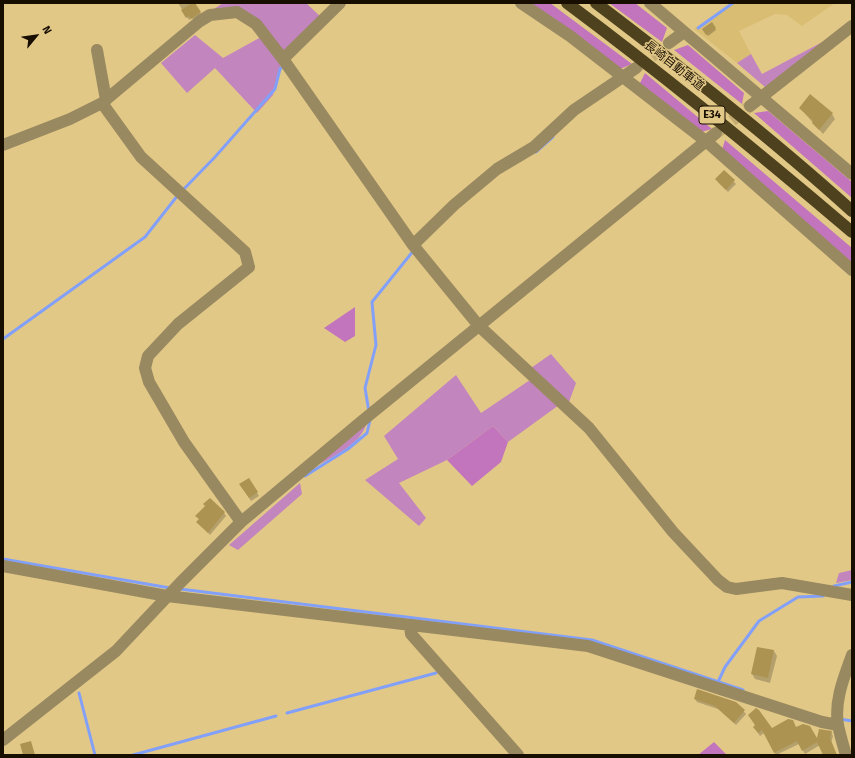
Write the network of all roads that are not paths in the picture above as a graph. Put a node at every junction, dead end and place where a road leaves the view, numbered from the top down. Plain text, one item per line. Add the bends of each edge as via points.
1 (340, 3) edge
2 (521, 3) edge
3 (567, 3) edge
4 (596, 3) edge
5 (650, 3) edge
6 (852, 26) edge
7 (684, 32) junction
8 (668, 43) tunnel mouth
9 (97, 50) dead end
10 (286, 63) junction
11 (636, 68) tunnel mouth
12 (623, 77) junction
13 (762, 96) junction
14 (104, 101) junction
15 (750, 106) tunnel mouth
16 (716, 133) tunnel mouth
17 (707, 142) junction
18 (3, 145) edge
19 (852, 174) edge
20 (852, 211) edge
21 (852, 232) edge
22 (416, 249) junction
23 (852, 270) edge
24 (479, 326) junction
25 (241, 522) junction
26 (3, 566) edge
27 (852, 595) edge
28 (167, 596) junction
29 (410, 626) junction
30 (852, 655) edge
31 (843, 731) edge
32 (3, 740) edge
33 (518, 755) edge
34 (846, 755) edge

1 - 10 street
2 - 12 street via 570,36
3 - 21 highway, 長崎自動車道 / E34 via 666,78
4 - 20 highway, 長崎自動車道 / E34 via 792,157
5 - 7 street
6 - 13 street
7 - 8 street
7 - 13 street
9 - 14 street
10 - 14 street via 256,24 237,12 210,15
10 - 22 street
11 - 12 street
12 - 17 street
12 - 22 street via 574,110 534,147 497,170 454,205
13 - 15 street
13 - 19 street
14 - 18 street via 70,119
14 - 25 street via 141,157 245,252 249,267 178,324 148,356 145,368 149,382 184,442
16 - 17 street
17 - 23 street
17 - 24 street
22 - 24 street
24 - 25 street
24 - 27 street via 589,428 673,532 727,587 746,589 782,583
25 - 28 street
26 - 28 street
28 - 29 street
28 - 32 street via 116,651
29 - 31 street via 588,646
29 - 33 street via 411,634
30 - 31 street via 842,684 837,710
31 - 34 street

